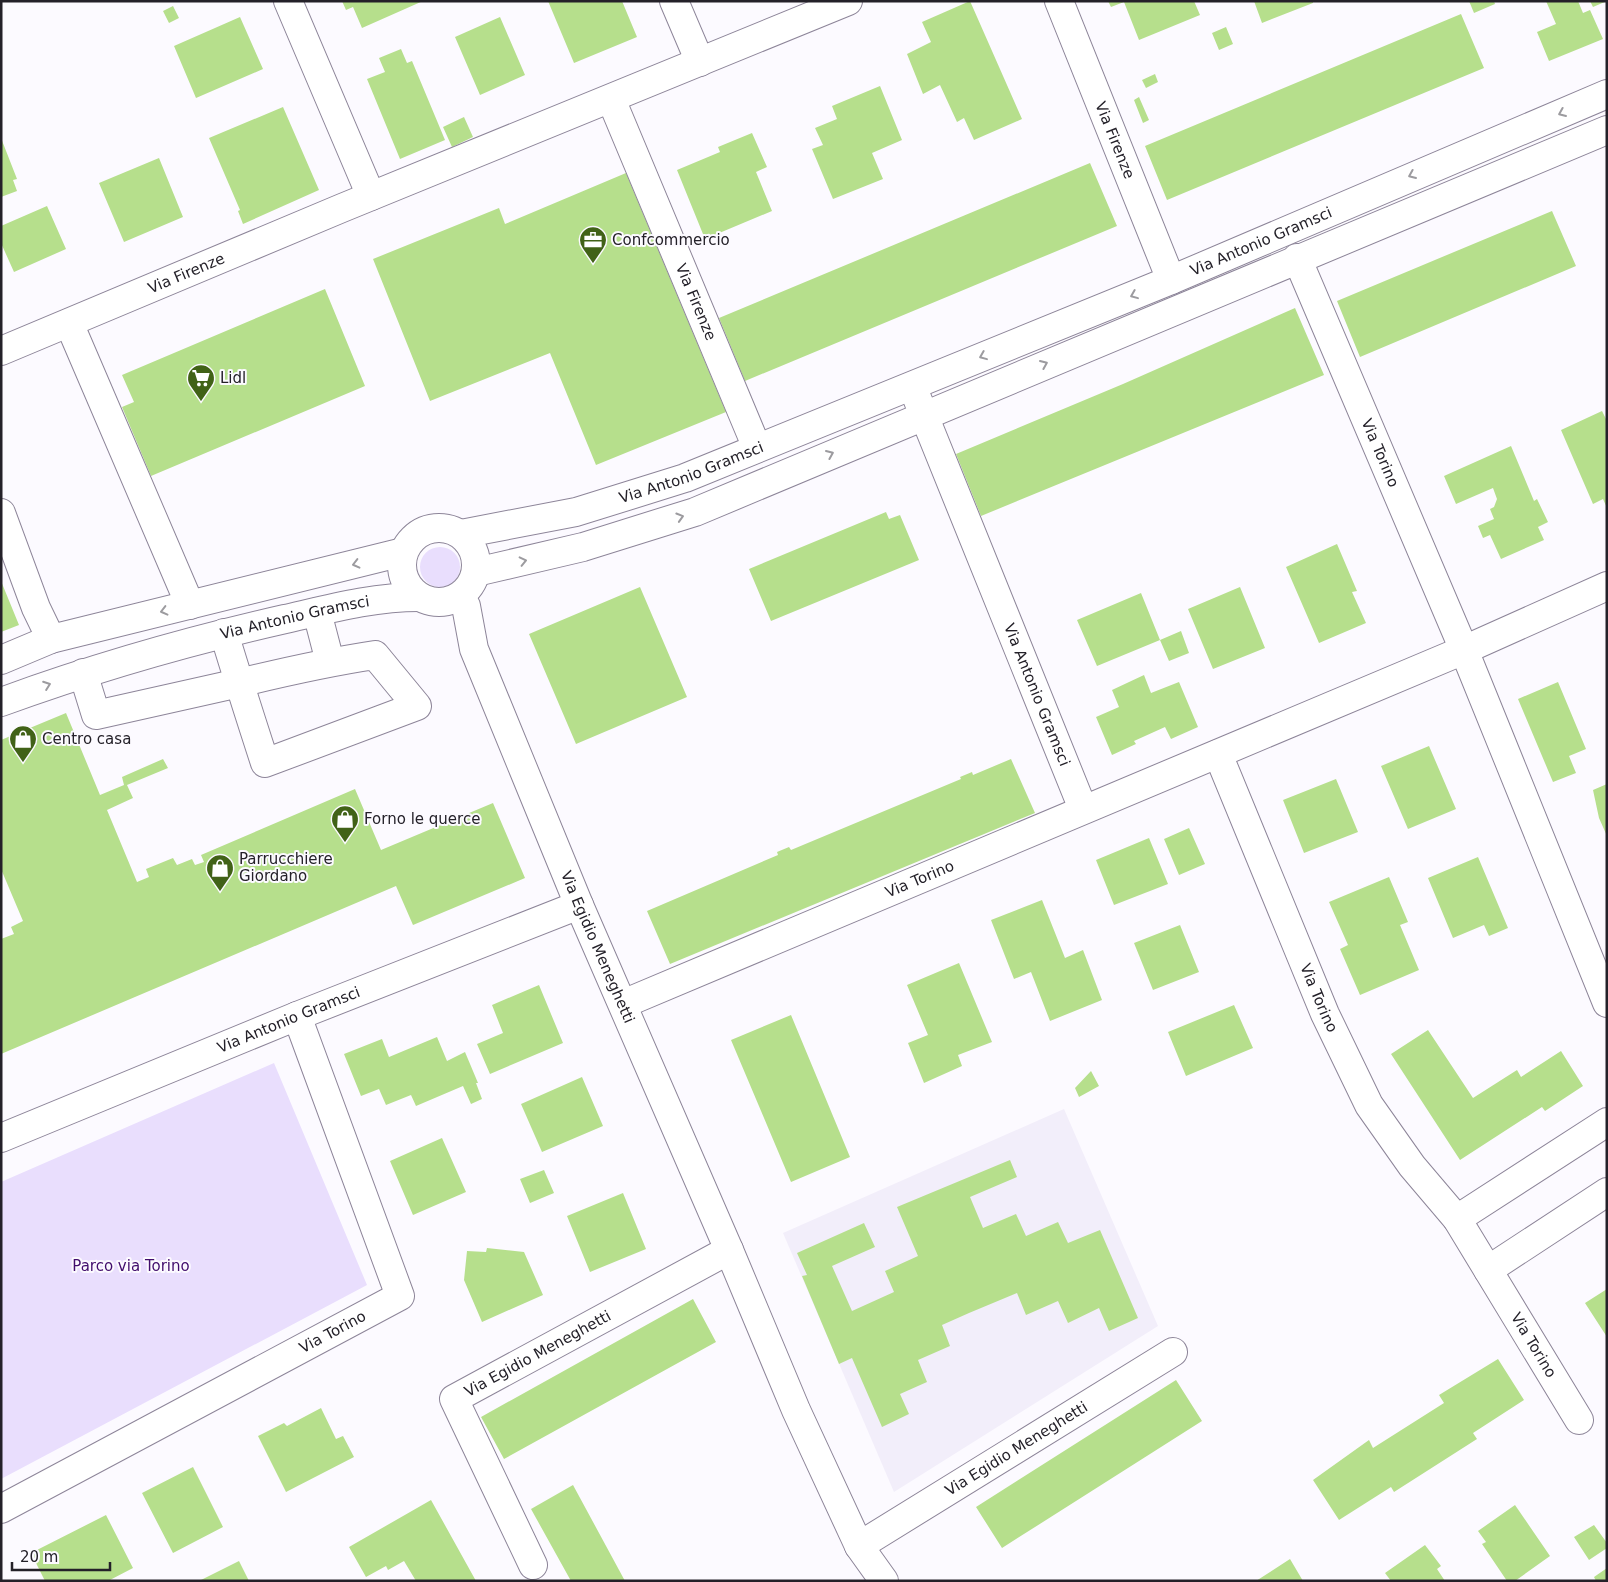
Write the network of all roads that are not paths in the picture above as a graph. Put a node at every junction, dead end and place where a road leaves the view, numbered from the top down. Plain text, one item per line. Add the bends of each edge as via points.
1 (288, 1) edge
2 (674, 1) edge
3 (848, 1) edge
4 (1059, 1) edge
5 (700, 62) junction
6 (1607, 94) edge
7 (611, 100) junction
8 (1607, 130) edge
9 (371, 196) junction
10 (1297, 258) junction
11 (1171, 280) junction
12 (69, 323) junction
13 (1, 351) edge
14 (913, 384) junction
15 (922, 415) junction
16 (758, 448) junction
17 (2, 519) edge
18 (461, 534) junction
19 (403, 552) junction
20 (476, 572) junction
21 (1607, 586) edge
22 (460, 596) junction
23 (424, 599) junction
24 (190, 605) junction
25 (317, 612) junction
26 (224, 633) junction
27 (51, 639) junction
28 (472, 640) junction
29 (1464, 650) junction
30 (1, 660) edge
31 (330, 662) junction
32 (82, 673) junction
33 (239, 683) junction
34 (1, 702) edge
35 (1218, 754) junction
36 (1083, 809) junction
37 (579, 905) junction
38 (1607, 1003) edge
39 (622, 1004) junction
40 (298, 1016) junction
41 (1607, 1122) edge
42 (1, 1138) edge
43 (1607, 1192) edge
44 (1457, 1219) junction
45 (729, 1250) junction
46 (1488, 1270) junction
47 (1173, 1352) dead end
48 (1579, 1420) dead end
49 (1, 1509) edge
50 (859, 1546) junction
51 (533, 1564) dead end
52 (884, 1581) edge

1 - 9 street
2 - 5 street
3 - 5 street, Via Firenze
4 - 11 street, Via Firenze
5 - 7 street, Via Firenze
6 -> 11 street, Via Antonio Gramsci
7 - 9 street, Via Firenze
7 - 16 street, Via Firenze
8 - 10 street, Via Antonio Gramsci
9 - 12 street, Via Firenze
15 -> 10 street, Via Antonio Gramsci
10 - 29 street, Via Torino
11 -> 14 street, Via Antonio Gramsci
12 - 13 street, Via Firenze
12 - 24 street
14 - 15 street, Via Antonio Gramsci
14 - 16 street, Via Antonio Gramsci
20 -> 15 street, Via Antonio Gramsci via 583,547 695,512
15 - 36 street, Via Antonio Gramsci
16 - 18 street, Via Antonio Gramsci via 685,478 576,512
17 - 27 street
18 - 19 street via 450,528 425,530 414,536
18 - 20 street via 474,552
19 - 23 street via 404,579
19 -> 24 street
20 - 22 street
21 - 29 street, Via Torino
22 - 23 street via 440,602
22 - 28 street, Via Egidio Meneghetti via 466,606
23 - 25 street, Via Antonio Gramsci via 357,603
23 - 28 street, Via Egidio Meneghetti
24 -> 27 street
25 - 26 street, Via Antonio Gramsci
25 - 31 street
26 - 32 street, Via Antonio Gramsci
26 - 33 street
27 - 30 street
28 - 37 street, Via Egidio Meneghetti
29 - 35 street, Via Torino
29 - 38 street, Via Torino
31 - 33 street
31 - 33 street via 375,654 417,706 265,763
32 - 33 street via 96,715
34 -> 32 street, Via Antonio Gramsci
35 - 36 street, Via Torino
35 - 44 street, Via Torino via 1325,1014 1369,1105 1412,1166
36 - 39 street, Via Torino
37 - 39 street, Via Egidio Meneghetti
37 - 40 street, Via Antonio Gramsci
39 - 45 street, Via Egidio Meneghetti
40 - 42 street, Via Antonio Gramsci
40 - 49 street, Via Torino via 400,1296
41 - 44 street
43 - 46 street
44 - 46 street, Via Torino
45 - 50 street, Via Egidio Meneghetti via 796,1410
45 - 51 street, Via Egidio Meneghetti via 454,1400
46 - 48 street, Via Torino
47 - 50 street, Via Egidio Meneghetti
50 - 52 street, Via Egidio Meneghetti

